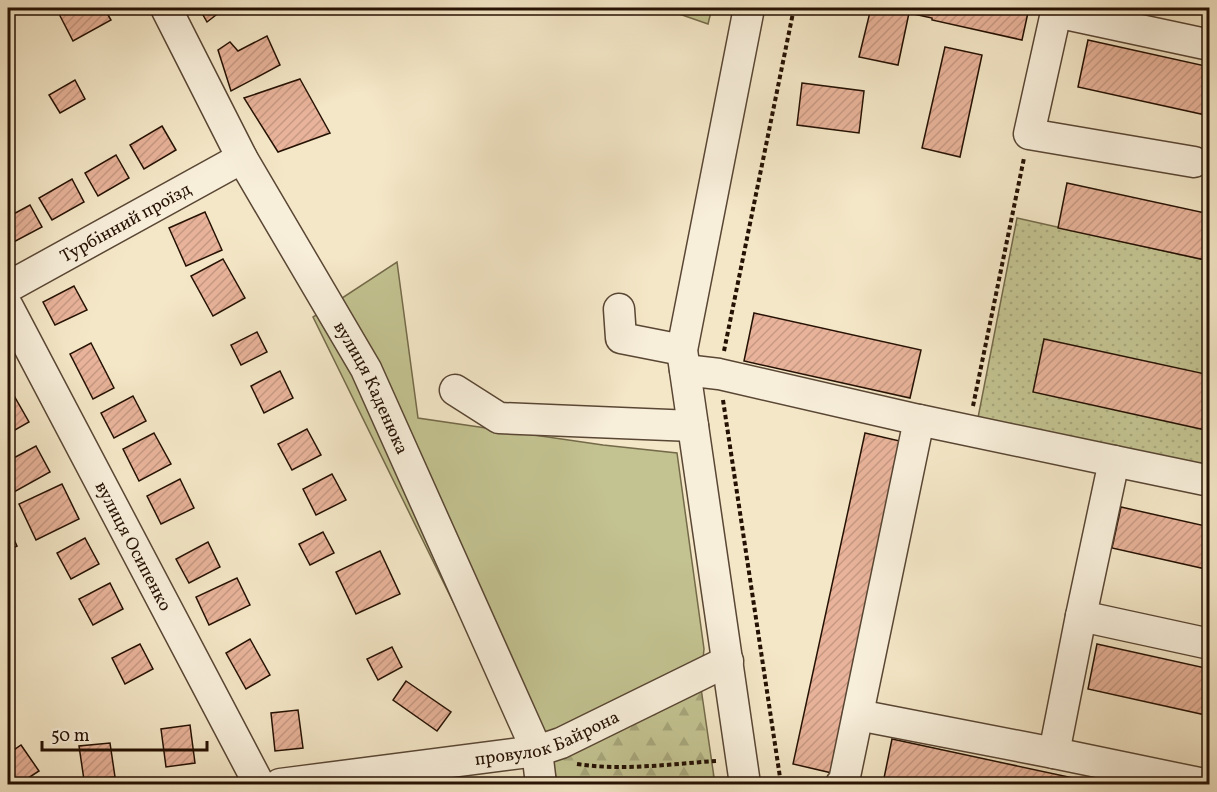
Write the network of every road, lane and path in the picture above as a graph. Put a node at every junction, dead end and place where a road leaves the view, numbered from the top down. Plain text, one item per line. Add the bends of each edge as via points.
1 (166, 8) edge
2 (749, 8) edge
3 (1057, 10) edge
4 (1209, 45) edge
5 (1029, 134) junction
6 (242, 158) junction
7 (1194, 162) dead end
8 (8, 287) edge
9 (8, 307) edge
10 (619, 309) dead end
11 (683, 360) junction
12 (455, 390) dead end
13 (919, 420) junction
14 (693, 426) junction
15 (968, 430) junction
16 (1114, 461) junction
17 (1209, 481) edge
18 (1081, 616) junction
19 (1209, 644) edge
20 (728, 661) junction
21 (858, 715) junction
22 (537, 751) junction
23 (1054, 753) junction
24 (745, 778) edge
25 (259, 784) edge
26 (280, 784) edge
27 (541, 784) edge
28 (841, 784) edge
29 (1204, 784) edge

1 - 6 street, вулиця Каденюка
2 - 11 street
3 - 4 street
3 - 5 street
5 - 7 street
5 - 15 path
6 - 8 street, Турбінний проїзд
6 - 22 street, вулиця Каденюка via 366,369
9 - 25 street, вулиця Осипенко
10 - 11 street via 621,338
11 - 13 street via 719,374
11 - 14 street
12 - 14 street via 499,418
13 - 15 street
13 - 21 street
14 - 20 street
15 - 16 street
16 - 17 street
16 - 18 street
18 - 19 street
18 - 23 street
20 - 22 street, провулок Байрона
20 - 24 street
21 - 23 street
21 - 28 street
22 - 24 path via 598,767
22 - 26 street, провулок Байрона
22 - 27 street, вулиця Каденюка
23 - 29 street

